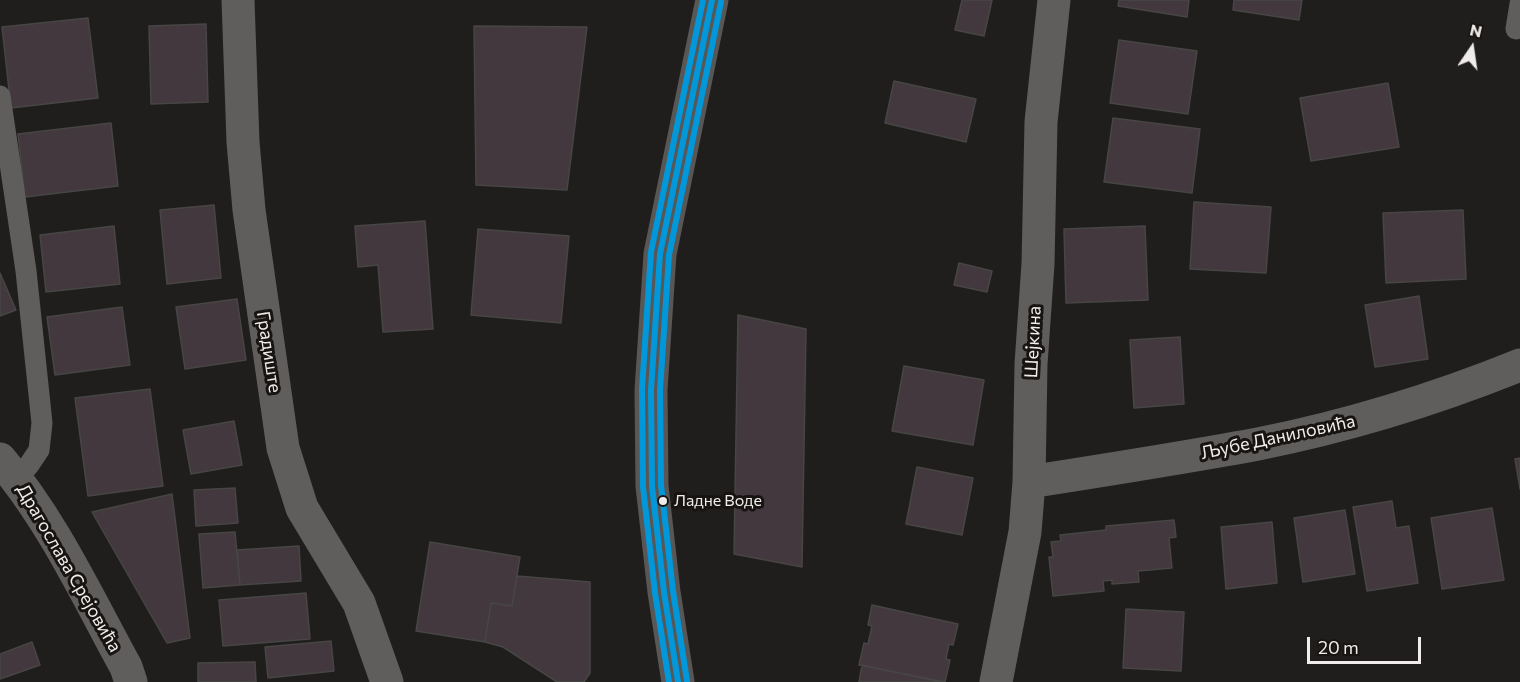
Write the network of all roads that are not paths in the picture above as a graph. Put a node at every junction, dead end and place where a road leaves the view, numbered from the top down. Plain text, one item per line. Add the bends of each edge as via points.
1 (238, 0) edge
2 (712, 0) edge
3 (1054, 0) edge
4 (1520, 4) edge
5 (1516, 29) dead end
6 (0, 96) edge
7 (1520, 365) edge
8 (8, 469) edge
9 (1029, 482) junction
10 (131, 682) edge
11 (387, 682) edge
12 (678, 682) edge
13 (996, 682) edge

1 - 11 street, Градиште via 249,210 283,448 302,508 359,603
2 - 12 main road via 660,254 651,390 653,496
3 - 9 street, Шејкина via 1041,122
4 - 5 lane
6 - 8 lane via 26,271 42,423 39,450 30,465
7 - 9 street, Љубе Даниловића via 1442,395 1314,430 1250,445
8 - 10 street, Драгослава Срејовића via 49,529
9 - 13 street, Шејкина via 1025,532

